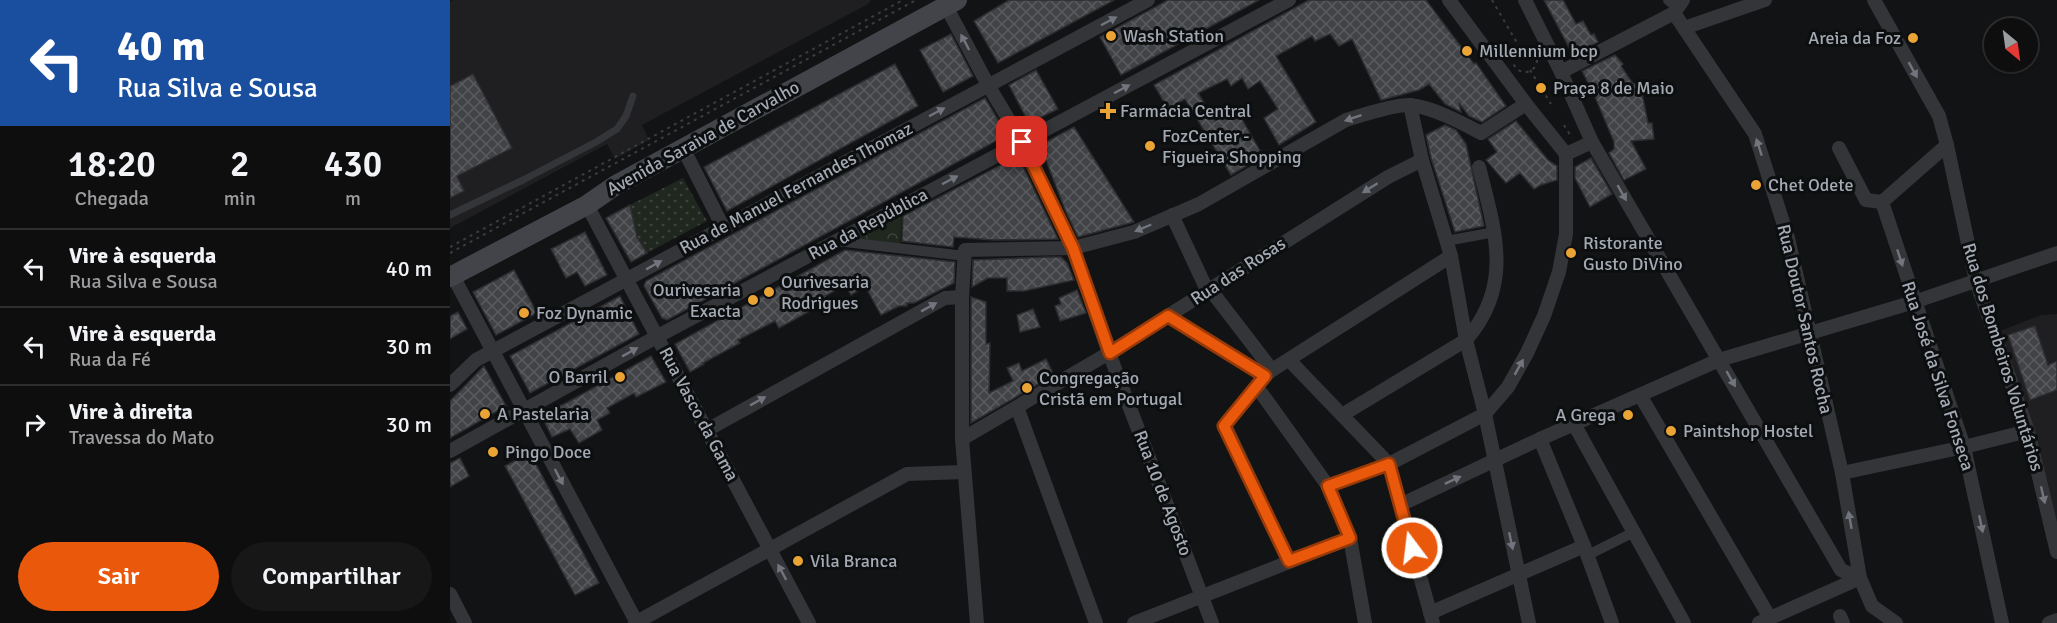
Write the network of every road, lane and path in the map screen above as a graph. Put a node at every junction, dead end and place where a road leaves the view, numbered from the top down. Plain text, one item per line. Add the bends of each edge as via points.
1 (903, 0) edge
2 (916, 0) edge
3 (1148, 0) edge
4 (1289, 0) edge
5 (1449, 0) edge
6 (1492, 0) edge
7 (1525, 0) edge
8 (1765, 0) edge
9 (1874, 0) edge
10 (952, 3) edge
11 (1676, 5) edge
12 (1684, 28) junction
13 (1520, 48) junction
14 (1530, 70) junction
15 (1561, 72) junction
16 (988, 85) junction
17 (633, 96) dead end
18 (1526, 104) junction
19 (1551, 104) dead end
20 (1410, 105) junction
21 (1022, 142) junction
22 (1592, 142) junction
23 (1947, 145) junction
24 (683, 148) junction
25 (1839, 148) dead end
26 (1566, 154) junction
27 (1422, 160) junction
28 (1479, 167) dead end
29 (1882, 202) junction
30 (587, 205) junction
31 (450, 215) edge
32 (1172, 215) junction
33 (723, 227) junction
34 (1495, 232) junction
35 (837, 241) junction
36 (1446, 241) junction
37 (450, 246) edge
38 (1073, 248) junction
39 (450, 253) edge
40 (965, 253) junction
41 (2057, 253) edge
42 (1451, 256) junction
43 (627, 279) junction
44 (1976, 281) junction
45 (453, 285) edge
46 (1208, 289) junction
47 (962, 297) junction
48 (1914, 302) junction
49 (1168, 316) junction
50 (1810, 334) junction
51 (658, 336) junction
52 (1467, 340) junction
53 (491, 352) junction
54 (1110, 353) junction
55 (476, 360) junction
56 (1289, 360) junction
57 (1719, 360) junction
58 (450, 370) edge
59 (1265, 377) junction
60 (450, 385) edge
61 (1640, 395) junction
62 (1017, 407) junction
63 (523, 410) junction
64 (1485, 414) junction
65 (1342, 415) junction
66 (1574, 424) junction
67 (707, 430) junction
68 (2028, 431) junction
69 (962, 439) junction
70 (1540, 440) junction
71 (1964, 447) junction
72 (450, 451) edge
73 (1494, 461) junction
74 (1389, 464) junction
75 (964, 472) junction
76 (1842, 473) junction
77 (1328, 486) junction
78 (1400, 505) junction
79 (1634, 532) junction
80 (1350, 538) junction
81 (770, 549) junction
82 (1586, 550) junction
83 (2057, 552) edge
84 (1289, 561) junction
85 (1518, 575) junction
86 (1860, 578) junction
87 (450, 594) edge
88 (1203, 596) junction
89 (1431, 618) edge
90 (1765, 620) edge
91 (2057, 620) edge
92 (465, 623) edge
93 (636, 623) edge
94 (809, 623) edge
95 (977, 623) edge
96 (1096, 623) edge
97 (1134, 623) edge
98 (1212, 623) edge
99 (1365, 623) edge
100 (1529, 623) edge
101 (1612, 623) edge
102 (1684, 623) edge
103 (1896, 623) edge
104 (2002, 623) edge
105 (2049, 623) edge

1 - 37 path
2 - 39 path
16 -> 3 street, Rua de Manuel Fernandes Thomaz
21 -> 4 street, Rua da República
5 - 18 street
6 - 13 path
7 - 15 street
8 - 12 street
9 -> 23 street, Rua dos Bombeiros Voluntários via 1939,116
16 -> 10 street, Rua 10 de Agosto
10 - 24 main road, Avenida Saraiva de Carvalho
11 - 12 street, Rua Doutor Santos Rocha
11 - 15 street
50 -> 12 street, Rua Doutor Santos Rocha via 1788,238 1755,134
13 - 14 path via 1535,53 1537,61
13 - 14 path via 1513,58 1514,65 1523,72
14 - 19 path
15 - 22 street
16 - 21 street, Rua 10 de Agosto
33 -> 16 street, Rua de Manuel Fernandes Thomaz
17 - 31 lane via 617,129
18 - 20 street via 1480,133 1450,117
18 - 26 street
20 - 27 street
20 -> 32 street via 1346,120 1199,204
35 -> 21 street, Rua da República
21 - 38 street, Rua 10 de Agosto
22 - 26 street
22 -> 57 street
23 - 29 street
23 - 44 street, Rua dos Bombeiros Voluntários
24 - 30 main road, Avenida Saraiva de Carvalho
24 - 33 street
25 - 29 street via 1866,200
64 -> 26 street via 1508,387 1527,353 1559,272 1566,234
27 - 36 street
27 -> 46 street, Rua das Rosas
28 - 34 street
29 -> 48 street, Rua José da Silva Fonseca
30 - 43 street, Rua Vasco da Gama
30 - 45 main road, Avenida Saraiva de Carvalho
32 -> 38 street via 1134,232
32 - 46 street
43 -> 33 street, Rua de Manuel Fernandes Thomaz
34 - 36 street
34 - 52 street via 1497,273 1493,292 1481,324
35 - 40 street
35 - 51 street, Rua da República
36 - 42 street
38 - 40 street
38 - 54 street, Rua 10 de Agosto
40 - 47 street
41 - 44 street
42 - 52 street
42 - 56 street
43 - 51 street, Rua Vasco da Gama
43 - 53 street, Rua de Manuel Fernandes Thomaz
44 - 48 street
44 - 68 street, Rua dos Bombeiros Voluntários
45 - 53 street
46 - 49 street, Rua das Rosas
46 - 59 street
67 -> 47 street via 945,298
47 - 69 street
48 - 50 street
48 - 71 street, Rua José da Silva Fonseca
49 - 54 street, Rua das Rosas
49 - 59 street
50 - 57 street
50 - 76 street, Rua Doutor Santos Rocha
63 -> 51 street, Rua da República
51 - 67 street, Rua Vasco da Gama
52 - 64 street
52 - 65 street
53 - 55 street, Rua de Manuel Fernandes Thomaz
53 - 63 street
54 - 62 street, Rua das Rosas
54 - 88 street, Rua 10 de Agosto
55 - 58 street
55 - 60 street, Rua de Manuel Fernandes Thomaz
56 - 59 street
56 - 65 street
57 - 61 street
57 -> 86 street via 1841,570
59 - 77 street
59 - 84 street via 1224,426
61 - 66 street
61 - 90 street
62 - 69 street, Rua das Rosas
62 - 96 street
63 - 72 street, Rua da República
63 -> 93 street
64 - 73 street
64 - 74 street
65 - 74 street
66 - 70 street
66 - 79 street
67 - 81 street, Rua Vasco da Gama
68 - 71 street
68 -> 83 street, Rua dos Bombeiros Voluntários
69 - 75 street
70 - 73 street
70 - 82 street
71 - 76 street
71 -> 104 street, Rua José da Silva Fonseca
78 -> 73 street
73 -> 85 street
74 - 77 street
74 - 78 street
75 - 81 street via 907,474
75 - 95 street
86 -> 76 street, Rua Doutor Santos Rocha
77 - 80 street
78 - 89 street
79 - 82 street
79 - 102 street
80 - 84 street
80 - 99 street
81 - 93 street
94 -> 81 street, Rua Vasco da Gama
82 - 85 street
82 - 101 street
84 - 88 street
85 - 89 street
85 - 100 street
86 - 90 street
86 - 103 street, Rua Doutor Santos Rocha via 1872,606
87 - 92 street
88 - 97 street
88 - 98 street, Rua 10 de Agosto
91 - 105 street

